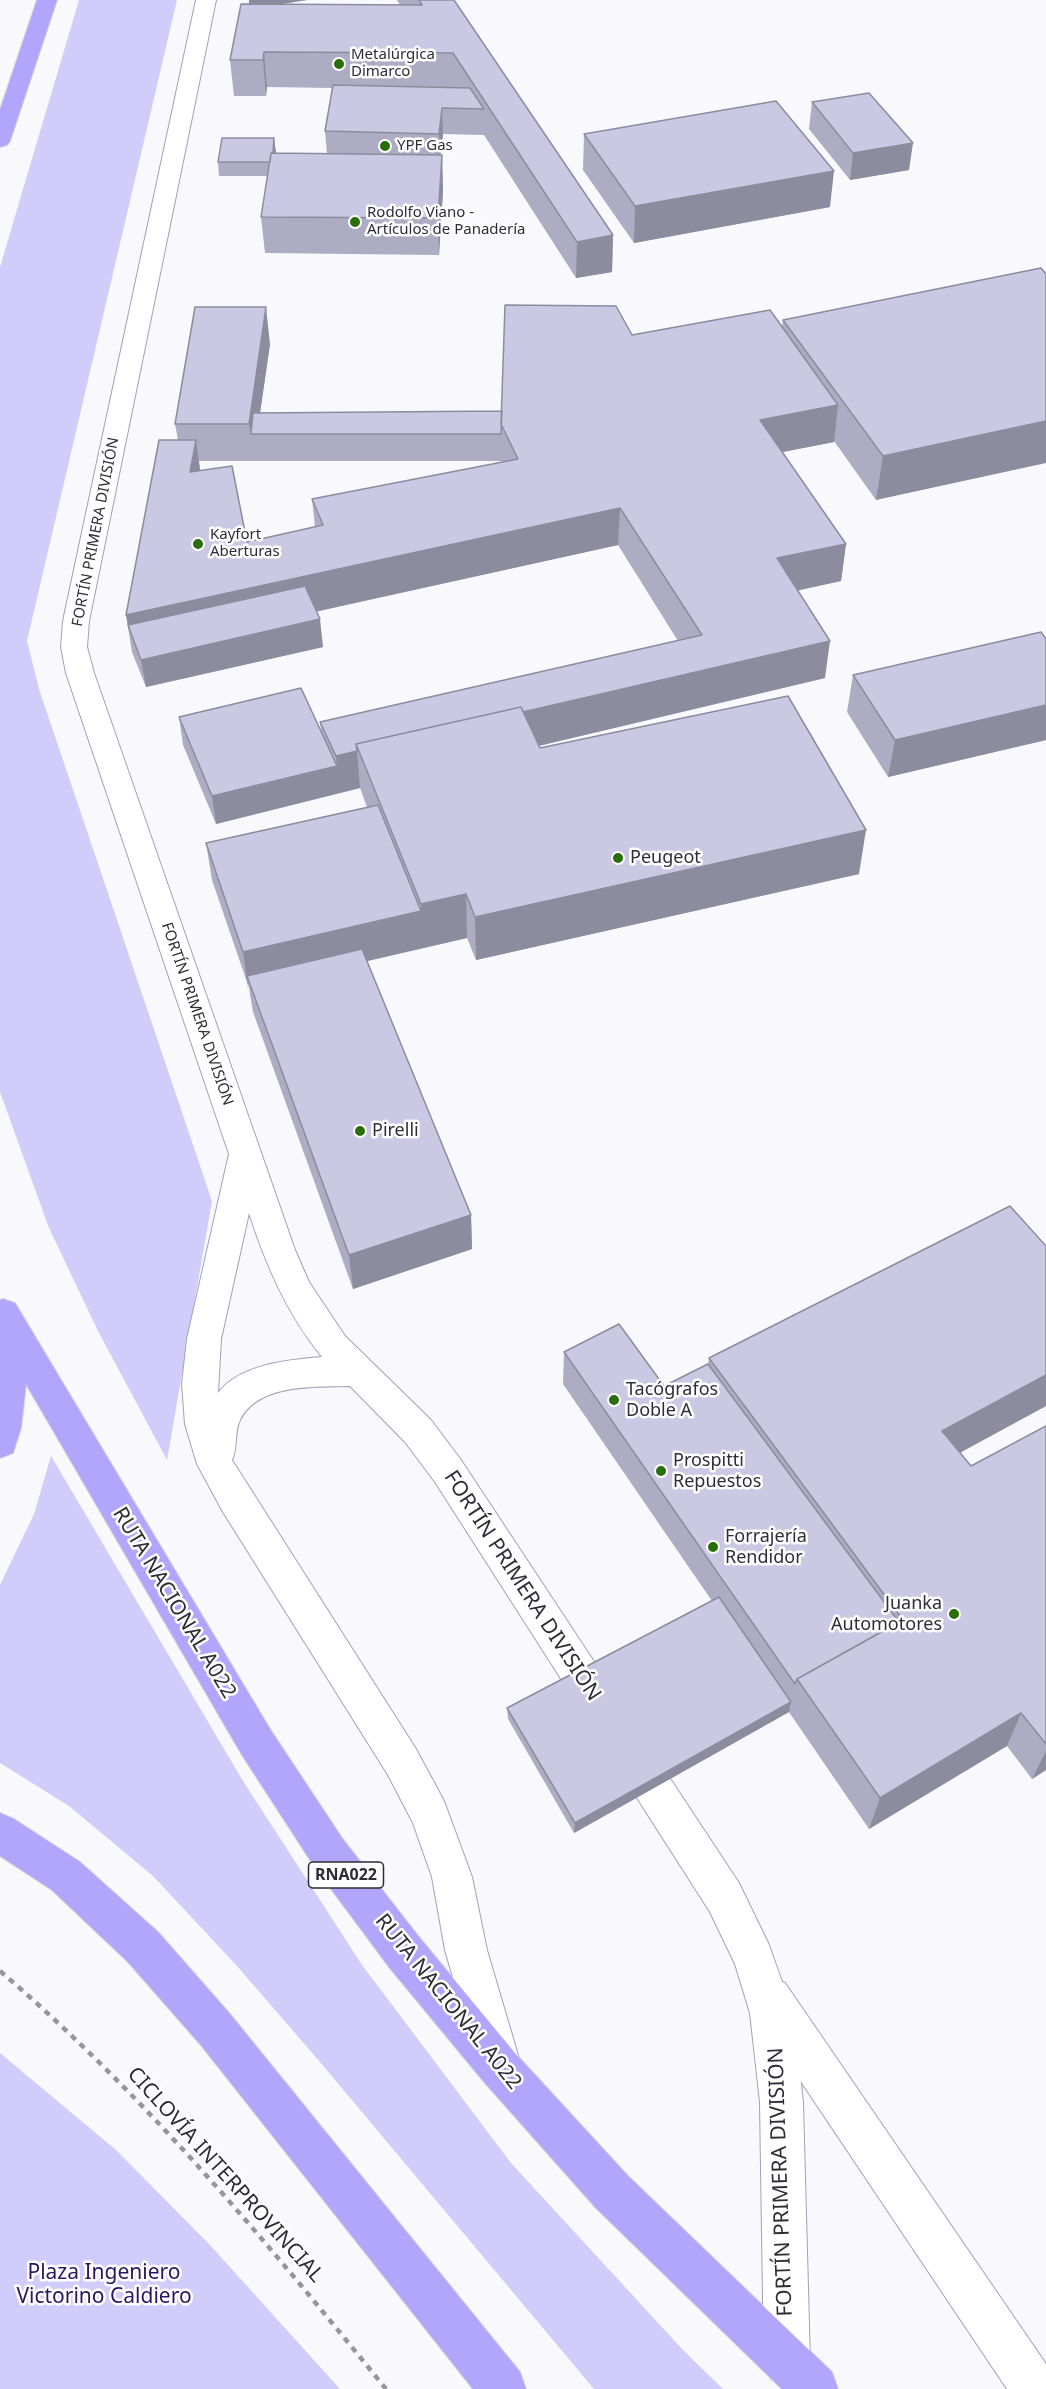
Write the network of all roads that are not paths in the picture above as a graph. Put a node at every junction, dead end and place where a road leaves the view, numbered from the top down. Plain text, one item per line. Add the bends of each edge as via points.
1 (46, 0) edge
2 (206, 0) edge
3 (0, 141) edge
4 (245, 1154) junction
5 (2, 1310) edge
6 (359, 1371) junction
7 (0, 1442) edge
8 (215, 1464) junction
9 (0, 1833) edge
10 (766, 1993) junction
11 (500, 2068) junction
12 (801, 2376) edge
13 (503, 2389) edge
14 (1035, 2389) edge

1 - 3 highway
2 - 4 street, FORTÍN PRIMERA DIVISIÓN via 74,647 89,703
4 - 6 street, FORTÍN PRIMERA DIVISIÓN via 295,1288 333,1346
4 - 8 street via 204,1339 203,1424
5 - 7 highway via 11,1367 6,1423
5 - 11 highway, RUTA NACIONAL A022 / RNA022 via 256,1742 322,1842 404,1952
6 - 8 street via 289,1375 263,1381 240,1393 226,1409
6 - 10 street, FORTÍN PRIMERA DIVISIÓN via 418,1431 448,1471 716,1885 744,1934
8 - 11 street via 402,1762 430,1815 452,1877 466,1950
9 - 13 highway via 66,1876 143,1947 215,2029
10 - 12 street, FORTÍN PRIMERA DIVISIÓN via 776,2046
10 - 14 street
11 - 12 highway, RUTA NACIONAL A022 / RNA022 via 612,2192

